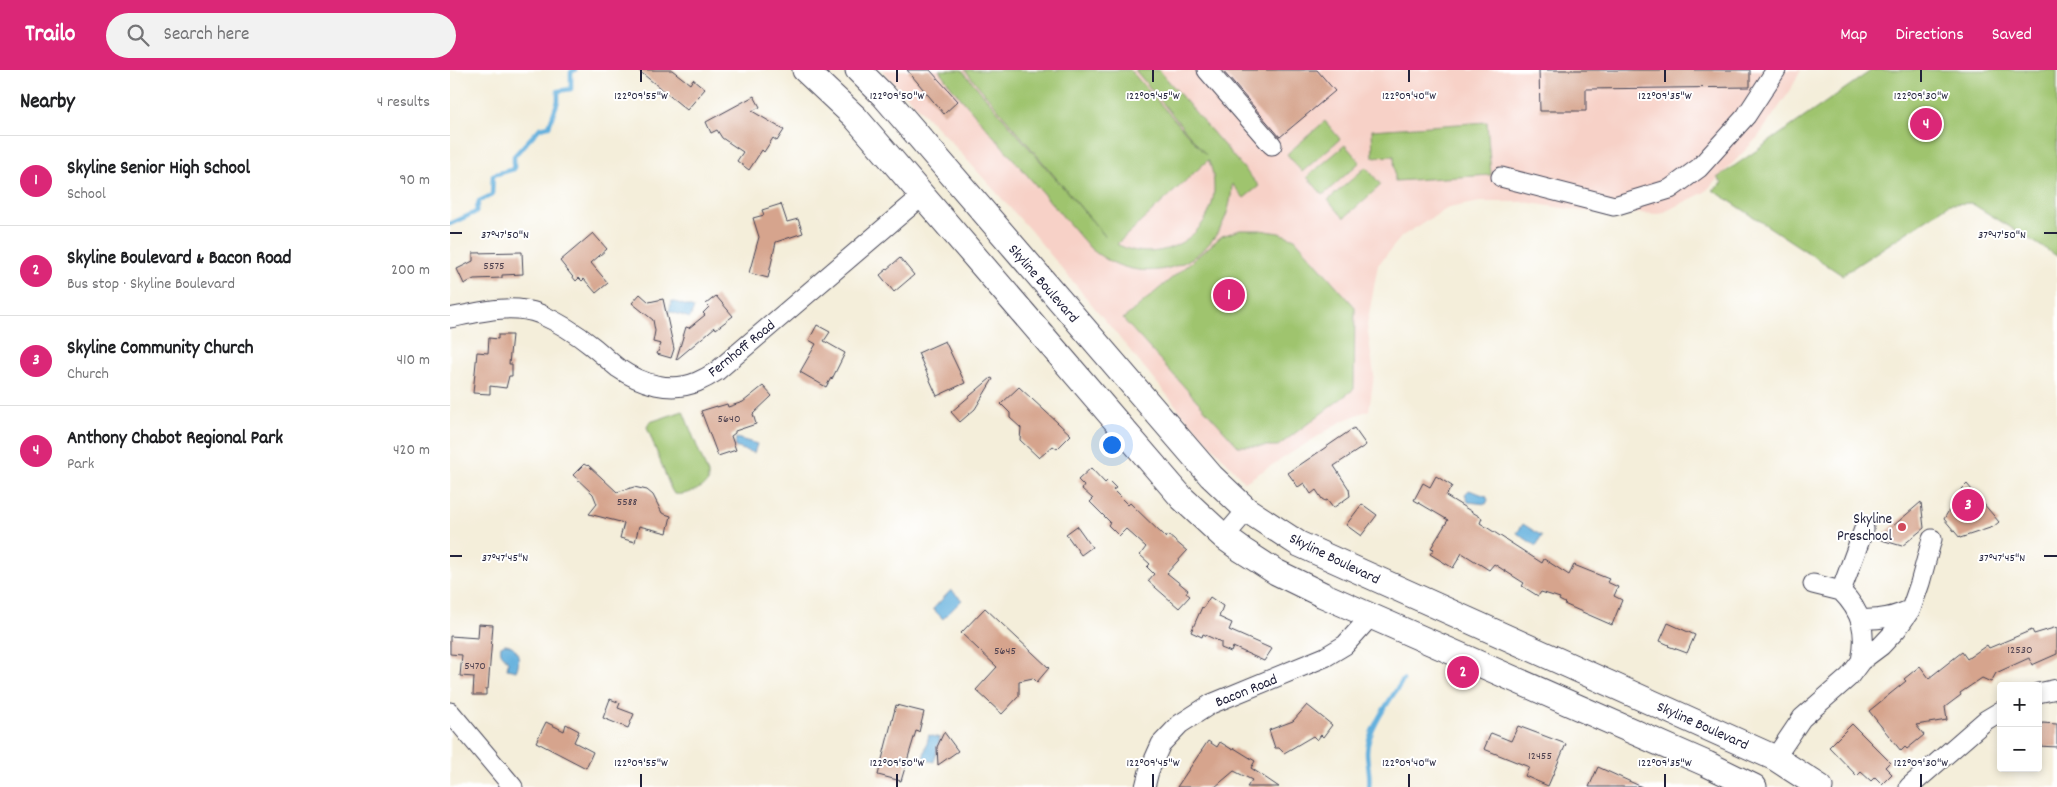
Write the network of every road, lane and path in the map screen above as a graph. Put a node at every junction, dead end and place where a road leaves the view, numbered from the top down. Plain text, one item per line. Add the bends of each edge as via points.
1 (805, 70) edge
2 (858, 70) edge
3 (1207, 70) edge
4 (1776, 70) edge
5 (1272, 145) dead end
6 (1501, 177) dead end
7 (922, 196) junction
8 (450, 318) edge
9 (1247, 510) junction
10 (1864, 528) dead end
11 (1224, 537) junction
12 (1932, 539) dead end
13 (1813, 584) dead end
14 (1841, 591) junction
15 (1911, 609) junction
16 (1371, 616) junction
17 (1861, 619) junction
18 (1861, 661) junction
19 (2057, 689) edge
20 (2042, 692) edge
21 (450, 712) edge
22 (1997, 713) edge
23 (1775, 758) junction
24 (513, 787) edge
25 (1145, 787) edge
26 (1754, 787) edge
27 (1820, 787) edge
28 (1909, 787) edge

1 - 7 main road via 855,117
2 - 9 main road, Skyline Boulevard via 884,96 1211,476
3 - 5 street
4 - 6 street via 1740,123 1699,168 1670,188 1614,206
7 - 8 street, Fernhoff Road via 717,371 696,383 658,387 636,379 592,345 539,314 511,309
7 - 11 main road via 1182,498
9 - 11 street
9 - 23 main road, Skyline Boulevard via 1299,544
10 - 14 street
11 - 16 main road via 1276,572
12 - 15 street
13 - 14 street
14 - 17 street
15 - 17 street via 1881,620
15 - 18 street via 1898,629
16 - 25 street, Bacon Road via 1345,645 1325,657 1211,704 1180,724 1161,744
16 - 26 main road
17 - 18 street via 1864,631
18 - 23 street via 1849,677 1802,718
19 - 20 street
21 - 24 street
22 - 28 street
23 - 27 main road, Skyline Boulevard

